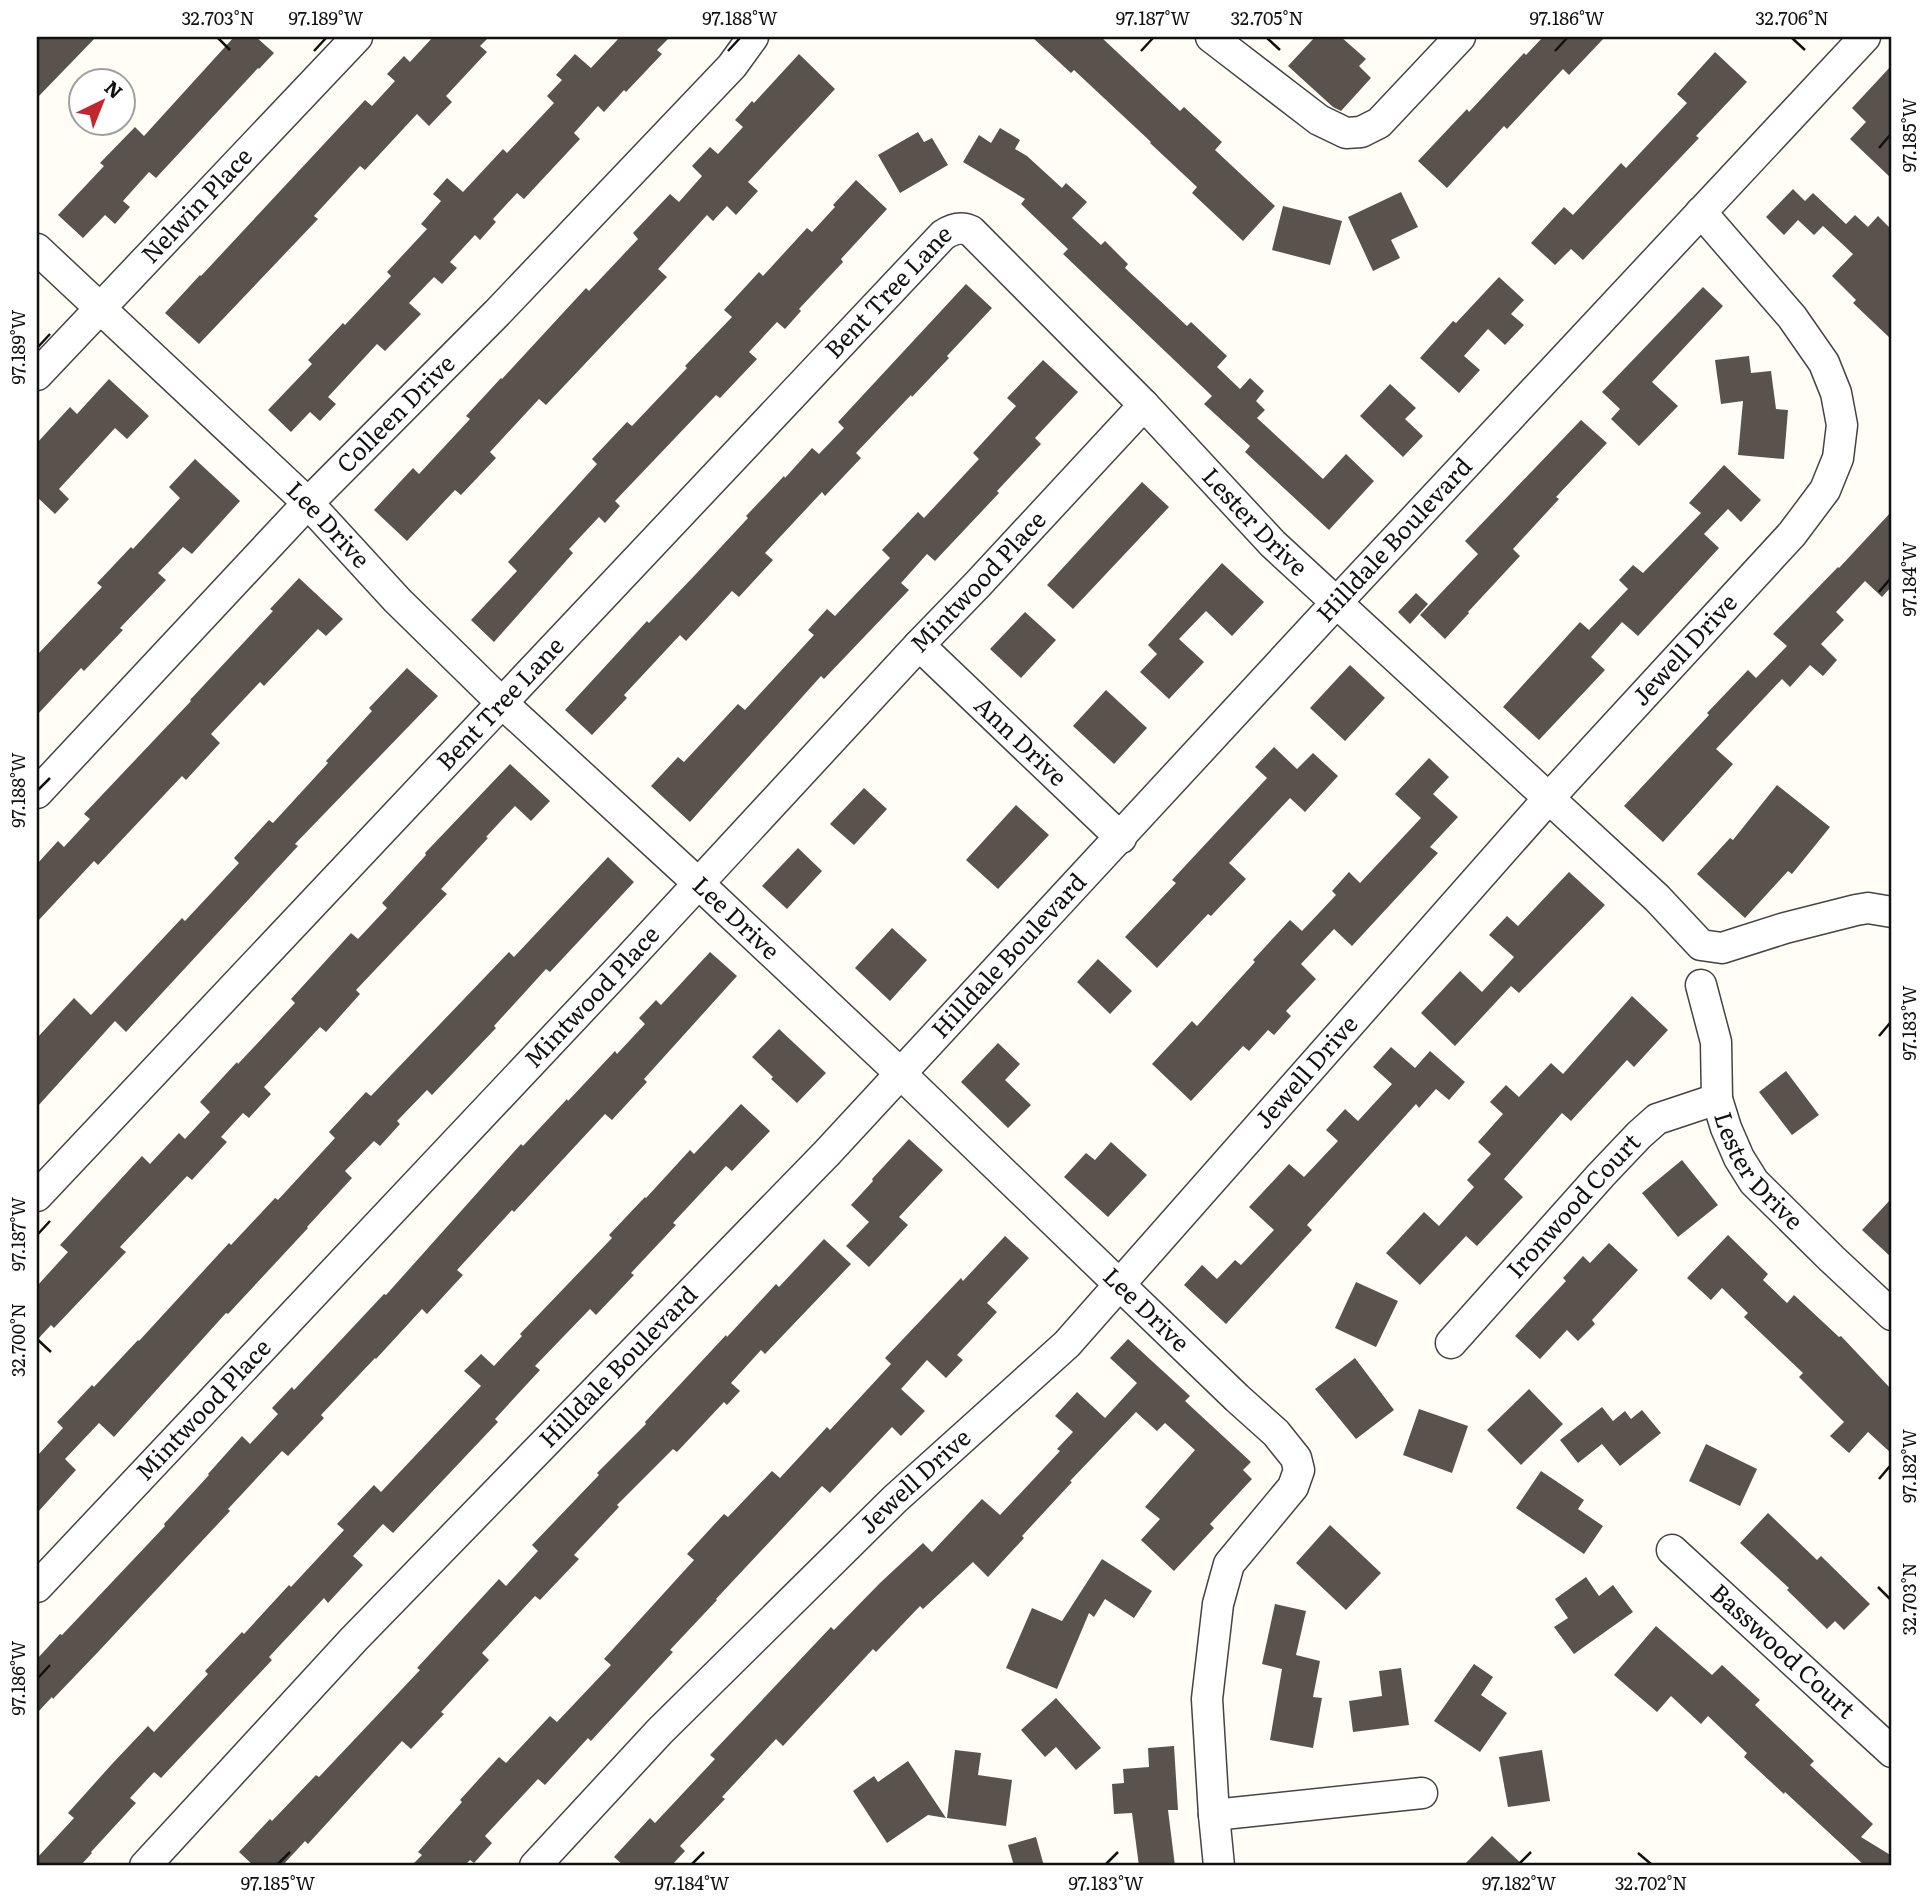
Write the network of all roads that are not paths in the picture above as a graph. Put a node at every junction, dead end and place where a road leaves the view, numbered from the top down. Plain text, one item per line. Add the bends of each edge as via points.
1 (357, 37) edge
2 (753, 37) edge
3 (1211, 37) edge
4 (1460, 37) edge
5 (1865, 37) edge
6 (1701, 212) junction
7 (971, 232) joint
8 (37, 249) edge
9 (100, 308) junction
10 (37, 376) edge
11 (1144, 405) junction
12 (308, 503) junction
13 (1337, 603) junction
14 (919, 645) junction
15 (501, 702) junction
16 (37, 793) edge
17 (1548, 799) junction
18 (1121, 838) junction
19 (698, 883) junction
20 (1892, 912) edge
21 (1701, 985) dead end
22 (901, 1074) junction
23 (1717, 1100) junction
24 (37, 1196) edge
25 (1121, 1285) junction
26 (1892, 1315) edge
27 (1451, 1343) dead end
28 (1672, 1550) dead end
29 (37, 1587) edge
30 (1892, 1752) edge
31 (1422, 1793) dead end
32 (1214, 1815) junction
33 (145, 1866) edge
34 (535, 1866) edge
35 (1219, 1866) edge

1 - 9 street, Nelwin Place
2 - 12 street, Colleen Drive via 732,66 507,303
3 - 4 street via 1319,120 1346,133 1379,123
5 - 6 street, Hilldale Boulevard
6 - 13 street, Hilldale Boulevard
6 - 17 street, Jewell Drive via 1792,317 1824,363 1842,425 1838,458 1825,490 1792,534
7 - 11 street, Lester Drive
7 - 15 street, Bent Tree Lane via 964,228 943,235
8 - 9 street, Lee Drive
9 - 10 street, Nelwin Place
9 - 12 street, Lee Drive
11 - 13 street, Lester Drive via 1273,544
11 - 14 street, Mintwood Place
12 - 15 street, Lee Drive via 397,600
12 - 16 street, Colleen Drive
13 - 17 street, Lester Drive
13 - 18 street, Hilldale Boulevard
14 - 18 street, Ann Drive
14 - 19 street, Mintwood Place
15 - 19 street, Lee Drive
15 - 24 street, Bent Tree Lane
17 - 20 street, Lester Drive via 1701,944 1722,948 1868,908
17 - 25 street, Jewell Drive
18 - 22 street, Hilldale Boulevard
19 - 22 street, Lee Drive
19 - 29 street, Mintwood Place
21 - 23 street, Lester Drive via 1716,1042
22 - 25 street, Lee Drive
22 - 33 street, Hilldale Boulevard via 354,1639
23 - 26 street, Lester Drive via 1754,1182
23 - 27 street, Ironwood Court via 1657,1119 1639,1135
25 - 32 street, Lee Drive via 1276,1433 1296,1458 1299,1470 1293,1487 1229,1564 1218,1604 1207,1699
25 - 34 street, Jewell Drive via 1067,1344 895,1499 660,1731
28 - 30 street, Basswood Court
31 - 32 street
32 - 35 street

